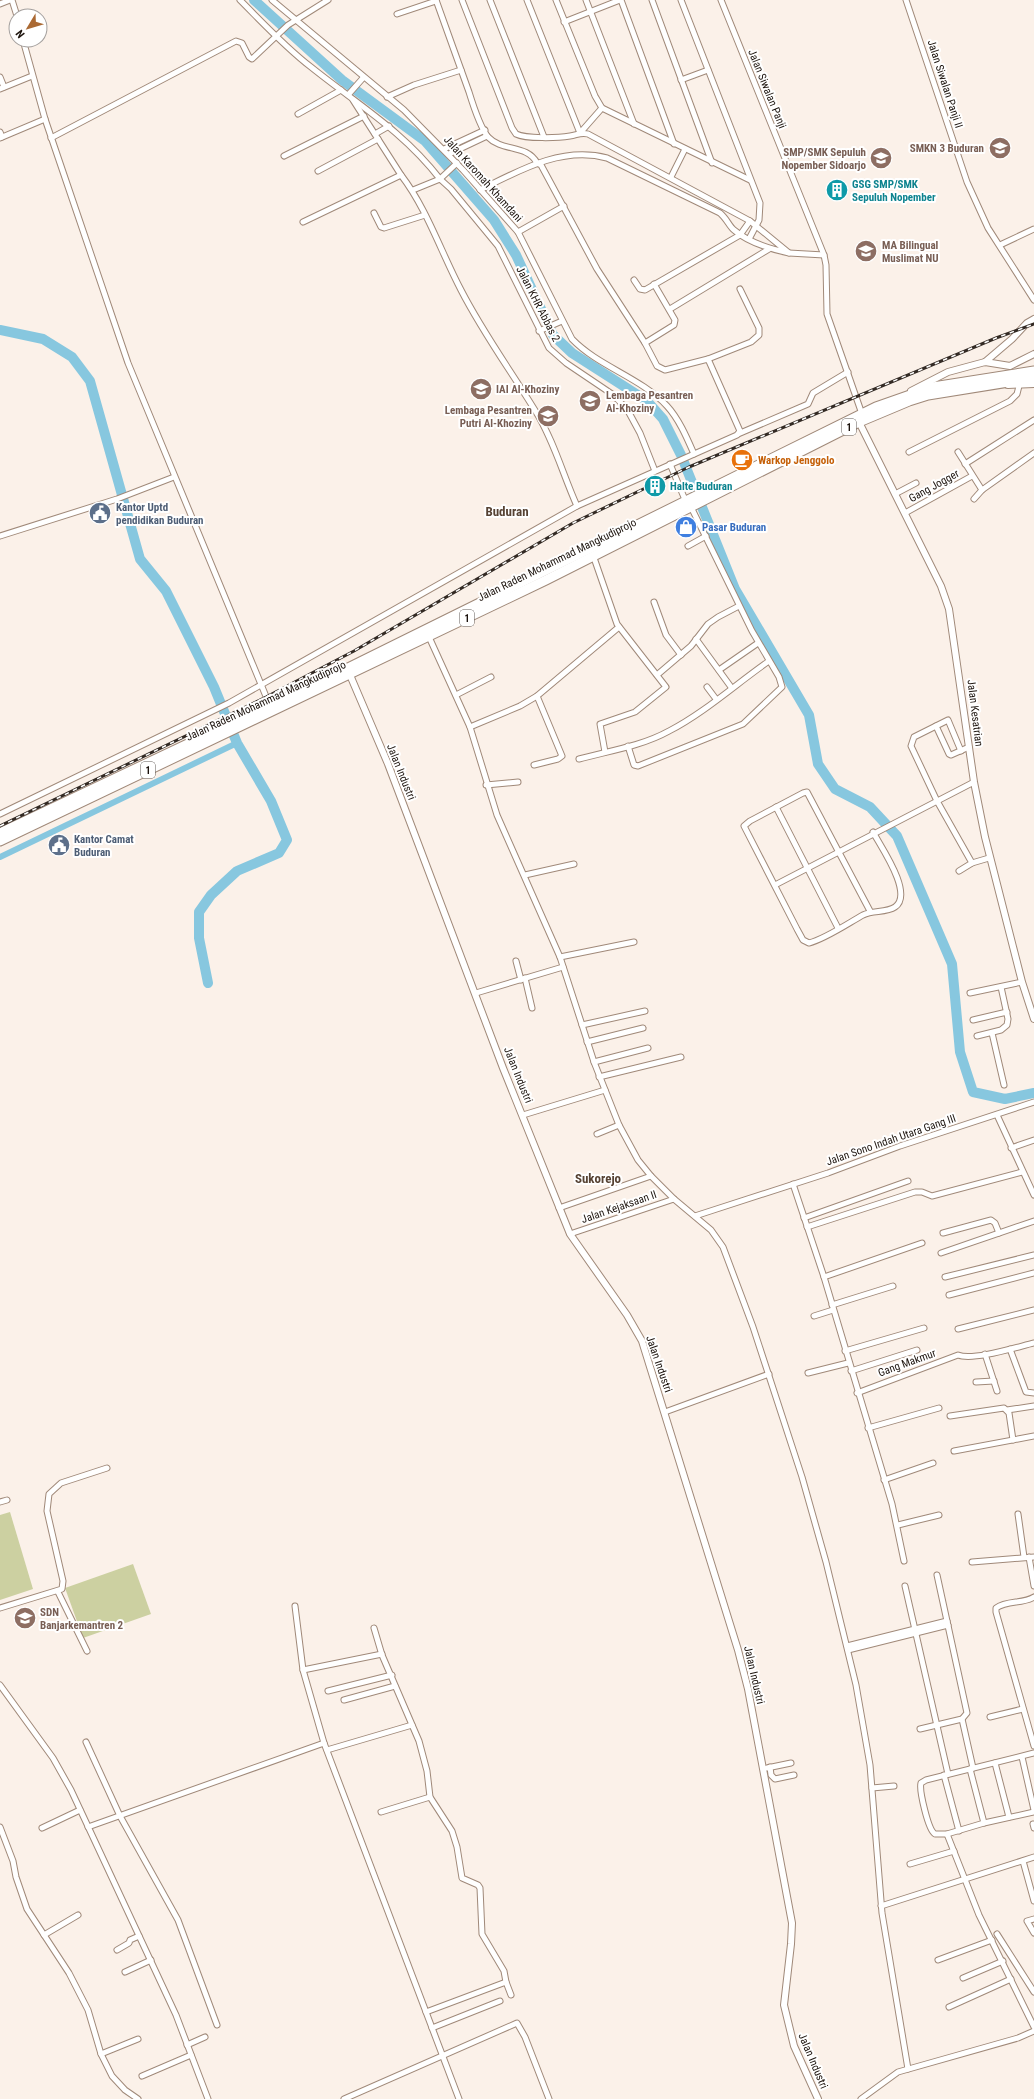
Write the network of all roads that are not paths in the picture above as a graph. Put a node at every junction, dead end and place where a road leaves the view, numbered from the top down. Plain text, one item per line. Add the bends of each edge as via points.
1 (11, 0) edge
2 (240, 0) edge
3 (272, 0) edge
4 (328, 0) edge
5 (436, 0) edge
6 (462, 0) edge
7 (490, 0) edge
8 (528, 0) edge
9 (556, 0) edge
10 (586, 0) edge
11 (620, 0) edge
12 (652, 0) edge
13 (681, 0) edge
14 (720, 0) edge
15 (906, 0) edge
16 (0, 4) edge
17 (591, 12) junction
18 (397, 14) dead end
19 (296, 19) junction
20 (564, 22) junction
21 (278, 34) junction
22 (25, 48) edge
23 (461, 70) junction
24 (708, 70) junction
25 (32, 76) junction
26 (0, 77) edge
27 (363, 78) junction
28 (681, 80) junction
29 (2, 88) edge
30 (342, 90) junction
31 (350, 95) junction
32 (388, 97) junction
33 (602, 108) junction
34 (298, 114) dead end
35 (364, 116) junction
36 (45, 119) junction
37 (634, 124) junction
38 (389, 126) junction
39 (0, 132) edge
40 (486, 133) junction
41 (580, 133) junction
42 (377, 137) junction
43 (544, 137) junction
44 (1, 138) edge
45 (51, 138) junction
46 (674, 144) junction
47 (444, 149) junction
48 (685, 149) junction
49 (449, 154) junction
50 (284, 156) dead end
51 (537, 163) junction
52 (712, 163) junction
53 (456, 165) junction
54 (318, 171) dead end
55 (401, 175) junction
56 (442, 177) junction
57 (671, 177) junction
58 (750, 180) junction
59 (413, 190) junction
60 (480, 190) junction
61 (564, 206) junction
62 (374, 213) dead end
63 (425, 215) junction
64 (750, 221) junction
65 (303, 222) dead end
66 (756, 226) junction
67 (1034, 229) edge
68 (518, 232) junction
69 (740, 235) junction
70 (749, 239) junction
71 (1000, 245) junction
72 (769, 249) junction
73 (789, 253) junction
74 (824, 255) junction
75 (634, 280) dead end
76 (654, 284) junction
77 (740, 289) dead end
78 (1034, 300) edge
79 (670, 309) junction
80 (1034, 318) edge
81 (560, 322) junction
82 (541, 331) junction
83 (645, 343) junction
84 (1034, 354) edge
85 (708, 359) junction
86 (985, 362) junction
87 (1034, 371) edge
88 (848, 372) junction
89 (1034, 378) edge
90 (1001, 383) junction
91 (1034, 384) edge
92 (1019, 386) junction
93 (903, 396) junction
94 (861, 418) junction
95 (1034, 420) edge
96 (736, 435) junction
97 (909, 452) dead end
98 (958, 452) dead end
99 (1034, 453) edge
100 (694, 454) junction
101 (670, 464) junction
102 (965, 464) junction
103 (656, 471) junction
104 (972, 476) junction
105 (174, 478) junction
106 (916, 483) dead end
107 (982, 490) junction
108 (895, 494) junction
109 (974, 499) dead end
110 (689, 504) junction
111 (577, 506) junction
112 (905, 513) junction
113 (0, 536) edge
114 (706, 536) junction
115 (688, 546) dead end
116 (593, 555) junction
117 (560, 569) junction
118 (545, 576) junction
119 (654, 602) dead end
120 (739, 606) junction
121 (619, 627) junction
122 (429, 637) junction
123 (696, 639) junction
124 (758, 643) junction
125 (681, 655) junction
126 (769, 661) junction
127 (719, 670) junction
128 (350, 675) junction
129 (657, 675) junction
130 (491, 677) dead end
131 (262, 685) junction
132 (706, 687) dead end
133 (731, 687) junction
134 (456, 695) junction
135 (537, 696) junction
136 (716, 699) junction
137 (270, 706) junction
138 (239, 723) junction
139 (936, 726) junction
140 (470, 728) junction
141 (224, 730) junction
142 (628, 746) junction
143 (969, 747) junction
144 (960, 751) junction
145 (605, 752) junction
146 (579, 759) dead end
147 (534, 765) dead end
148 (518, 782) dead end
149 (974, 782) junction
150 (486, 785) junction
151 (937, 801) junction
152 (776, 807) junction
153 (0, 814) edge
154 (874, 832) junction
155 (0, 833) edge
156 (0, 842) edge
157 (839, 851) junction
158 (989, 858) junction
159 (972, 863) junction
160 (574, 864) dead end
161 (807, 868) junction
162 (958, 871) dead end
163 (525, 875) junction
164 (775, 885) junction
165 (870, 911) junction
166 (838, 928) junction
167 (634, 942) dead end
168 (560, 957) junction
169 (516, 961) dead end
170 (563, 967) junction
171 (523, 979) junction
172 (1022, 982) junction
173 (1001, 988) junction
174 (476, 993) junction
175 (970, 993) dead end
176 (532, 1008) dead end
177 (646, 1010) dead end
178 (1007, 1012) junction
179 (1034, 1019) edge
180 (973, 1020) dead end
181 (582, 1025) junction
182 (643, 1028) dead end
183 (992, 1033) junction
184 (977, 1036) dead end
185 (587, 1042) junction
186 (648, 1048) dead end
187 (681, 1057) dead end
188 (594, 1062) junction
189 (599, 1076) junction
190 (1004, 1085) dead end
191 (605, 1090) junction
192 (1034, 1102) edge
193 (523, 1115) junction
194 (997, 1115) junction
195 (619, 1125) junction
196 (597, 1134) dead end
197 (1034, 1140) edge
198 (1011, 1148) junction
199 (1022, 1172) junction
200 (651, 1176) junction
201 (908, 1181) dead end
202 (793, 1184) junction
203 (1034, 1195) edge
204 (674, 1199) junction
205 (559, 1208) junction
206 (695, 1216) junction
207 (804, 1218) junction
208 (1034, 1221) edge
209 (807, 1227) junction
210 (943, 1233) dead end
211 (998, 1233) junction
212 (570, 1234) junction
213 (922, 1243) dead end
214 (940, 1253) dead end
215 (1034, 1255) edge
216 (1034, 1273) edge
217 (824, 1276) junction
218 (945, 1277) dead end
219 (893, 1286) dead end
220 (949, 1295) dead end
221 (833, 1307) junction
222 (1034, 1310) edge
223 (814, 1316) dead end
224 (924, 1328) dead end
225 (958, 1329) dead end
226 (1034, 1344) edge
227 (1010, 1349) junction
228 (917, 1350) dead end
229 (845, 1351) junction
230 (985, 1354) junction
231 (848, 1363) junction
232 (851, 1371) junction
233 (808, 1373) dead end
234 (769, 1374) junction
235 (994, 1381) junction
236 (976, 1382) dead end
237 (997, 1391) dead end
238 (857, 1392) junction
239 (1034, 1393) edge
240 (1034, 1406) edge
241 (939, 1408) dead end
242 (1007, 1410) junction
243 (665, 1412) junction
244 (950, 1416) dead end
245 (868, 1428) junction
246 (1034, 1436) edge
247 (1013, 1440) junction
248 (954, 1451) dead end
249 (933, 1463) dead end
250 (107, 1468) dead end
251 (884, 1480) junction
252 (7, 1500) dead end
253 (0, 1502) edge
254 (1018, 1514) dead end
255 (939, 1515) dead end
256 (898, 1525) junction
257 (1029, 1557) edge
258 (904, 1561) dead end
259 (972, 1562) dead end
260 (937, 1575) dead end
261 (906, 1586) dead end
262 (1034, 1586) edge
263 (58, 1592) junction
264 (1034, 1597) edge
265 (294, 1606) dead end
266 (0, 1608) edge
267 (947, 1623) junction
268 (374, 1628) dead end
269 (915, 1631) junction
270 (847, 1648) junction
271 (87, 1650) dead end
272 (382, 1654) junction
273 (303, 1670) junction
274 (392, 1675) junction
275 (0, 1685) edge
276 (395, 1686) junction
277 (328, 1691) dead end
278 (344, 1700) dead end
279 (1023, 1709) junction
280 (990, 1717) dead end
281 (962, 1719) junction
282 (412, 1725) junction
283 (936, 1725) junction
284 (920, 1729) dead end
285 (86, 1742) dead end
286 (324, 1743) junction
287 (1034, 1746) edge
288 (327, 1750) junction
289 (1034, 1753) edge
290 (1022, 1757) junction
291 (791, 1763) dead end
292 (995, 1763) junction
293 (770, 1767) junction
294 (763, 1768) junction
295 (971, 1769) junction
296 (946, 1774) junction
297 (794, 1775) dead end
298 (894, 1786) dead end
299 (872, 1788) junction
300 (430, 1797) junction
301 (80, 1810) junction
302 (1034, 1811) edge
303 (381, 1812) dead end
304 (120, 1816) junction
305 (1009, 1817) junction
306 (984, 1823) junction
307 (0, 1827) edge
308 (88, 1827) junction
309 (42, 1828) dead end
310 (959, 1831) junction
311 (947, 1834) junction
312 (954, 1851) junction
313 (1034, 1857) edge
314 (1023, 1861) junction
315 (910, 1864) dead end
316 (966, 1878) junction
317 (1034, 1901) edge
318 (881, 1906) junction
319 (78, 1915) dead end
320 (1034, 1919) edge
321 (1034, 1933) edge
322 (997, 1934) dead end
323 (44, 1935) junction
324 (139, 1936) junction
325 (992, 1940) junction
326 (116, 1950) dead end
327 (151, 1960) junction
328 (938, 1960) dead end
329 (1003, 1961) junction
330 (125, 1972) dead end
331 (963, 1978) dead end
332 (1011, 1979) junction
333 (506, 1982) junction
334 (1034, 1992) edge
335 (510, 1995) dead end
336 (500, 2001) dead end
337 (949, 2007) dead end
338 (426, 2012) junction
339 (217, 2025) dead end
340 (1034, 2027) edge
341 (432, 2028) junction
342 (1034, 2032) edge
343 (205, 2037) dead end
344 (138, 2039) dead end
345 (188, 2045) junction
346 (101, 2054) junction
347 (191, 2054) junction
348 (443, 2055) junction
349 (908, 2069) junction
350 (142, 2076) dead end
351 (138, 2099) edge
352 (208, 2099) edge
353 (344, 2099) edge
354 (459, 2099) edge
355 (549, 2099) edge
356 (818, 2099) edge
357 (861, 2099) edge

1 - 16 street
2 - 21 street
3 - 19 street, Jalan Karomah Khamdani
4 - 19 street
5 - 18 street
5 - 23 street
6 - 43 street via 512,128 519,136
7 - 43 street
8 - 41 street
9 - 20 street
10 - 17 street
11 - 17 street
11 - 46 street
12 - 28 street
13 - 24 street
14 - 74 street, Jalan Siwalan Panji
15 - 71 street, Jalan Siwalan Panji II via 967,182 988,228
17 - 20 street
17 - 37 street
19 - 21 street
19 - 27 street, Jalan Karomah Khamdani
20 - 33 street
21 - 30 street via 311,67
21 - 45 street via 252,59 242,43 236,41
22 - 25 street
23 - 32 street via 414,85
23 - 40 street
24 - 28 street
24 - 58 street
25 - 29 street
25 - 36 street
26 - 29 street
27 - 31 street
27 - 32 street, Jalan Karomah Khamdani
28 - 52 street
30 - 31 street
30 - 34 street
31 - 35 street
31 - 38 street, Jalan KHR Abbas 2
32 - 47 street, Jalan Karomah Khamdani
33 - 37 street
33 - 41 street
35 - 42 street
35 - 50 street
36 - 44 street
36 - 45 street
37 - 46 street
38 - 42 street
38 - 56 street, Jalan KHR Abbas 2
39 - 44 street
40 - 47 street
40 - 49 street
40 - 51 street via 504,148 528,152
41 - 43 street via 559,138
41 - 57 street via 598,138
42 - 54 street
42 - 55 street
45 - 105 street via 128,363
46 - 48 street
47 - 49 street, Jalan Karomah Khamdani
48 - 52 street
48 - 57 street
49 - 53 street, Jalan Karomah Khamdani
51 - 60 street
51 - 61 street via 543,167
51 - 69 street via 580,154 607,158 720,213
52 - 58 street
53 - 56 street
53 - 60 street, Jalan Karomah Khamdani
55 - 59 street
55 - 65 street
56 - 59 street
56 - 82 street, Jalan KHR Abbas 2 via 498,246
57 - 64 street
58 - 66 street via 761,208
59 - 63 street
60 - 68 street, Jalan Karomah Khamdani
61 - 68 street
61 - 83 street via 597,270
62 - 63 street via 380,227 384,228
63 - 111 street via 462,291 536,412
64 - 66 street
64 - 69 street
66 - 70 street
66 - 73 street
67 - 71 street
68 - 81 street, Jalan Karomah Khamdani via 549,291
69 - 70 street
69 - 76 street
70 - 72 street
71 - 78 street, Jalan Siwalan Panji II
72 - 73 street
72 - 79 street
73 - 74 street
74 - 88 street, Jalan Siwalan Panji via 827,314
75 - 76 street via 642,291
76 - 79 street
77 - 85 street via 759,328 759,335 751,342
79 - 83 street via 675,320 674,325
80 - 86 street, Jalan Raden Mohammad Mangkudiprojo
81 - 82 street
81 - 100 street, Jalan Karomah Khamdani via 578,345 636,382 668,407
82 - 103 street, Jalan KHR Abbas 2 via 544,342 554,354 612,394 627,409
83 - 85 street via 662,371
84 - 86 street, Jalan Raden Mohammad Mangkudiprojo via 1010,366
85 - 96 street via 739,426 740,431
86 - 93 street, Jalan Raden Mohammad Mangkudiprojo via 948,372
87 - 93 highway, Jalan Raden Mohammad Mangkudiprojo / 1 via 933,387
88 - 94 street, Jalan Siwalan Panji
88 - 96 street via 813,393 808,404
89 - 90 highway, Jalan Raden Mohammad Mangkudiprojo / 1
90 - 92 street, Jalan Raden Mohammad Mangkudiprojo
90 - 94 highway, Jalan Raden Mohammad Mangkudiprojo / 1 via 928,395
91 - 92 street, Jalan Raden Mohammad Mangkudiprojo
92 - 97 street via 1016,395 1010,401
93 - 94 highway, Jalan Raden Mohammad Mangkudiprojo / 1
94 - 108 street, Jalan Kesatrian
94 - 110 highway, Jalan Raden Mohammad Mangkudiprojo / 1
95 - 102 street
96 - 100 street
98 - 102 street
99 - 107 street
100 - 101 street
101 - 103 street
101 - 110 street
102 - 104 street
103 - 111 street
104 - 107 street
104 - 112 street, Gang Jogger
105 - 113 street
105 - 131 street
106 - 108 street
107 - 109 street
108 - 112 street, Jalan Kesatrian
110 - 114 street
110 - 116 highway, Jalan Raden Mohammad Mangkudiprojo / 1
110 - 117 highway, Jalan Raden Mohammad Mangkudiprojo / 1
111 - 131 street
112 - 143 street, Jalan Kesatrian via 950,609
114 - 115 street
114 - 120 street
116 - 117 highway, Jalan Raden Mohammad Mangkudiprojo / 1
116 - 121 street
117 - 118 highway, Jalan Raden Mohammad Mangkudiprojo / 1
118 - 122 highway, Jalan Raden Mohammad Mangkudiprojo / 1
118 - 137 highway, Jalan Raden Mohammad Mangkudiprojo / 1
119 - 125 street via 666,635
120 - 123 street via 708,624
120 - 124 street
121 - 129 street
121 - 135 street
122 - 128 highway, Jalan Raden Mohammad Mangkudiprojo / 1
122 - 134 street
123 - 125 street
123 - 127 street
124 - 126 street
124 - 127 street
125 - 129 street
126 - 133 street
126 - 142 street via 781,682 782,689 743,724 637,766 633,763
127 - 133 street
128 - 138 highway, Jalan Raden Mohammad Mangkudiprojo / 1
128 - 174 street, Jalan Industri via 388,764
129 - 145 street via 666,686 664,691 631,714 599,725
130 - 134 street
131 - 137 street
131 - 153 street
132 - 136 street
133 - 136 street
134 - 140 street
135 - 140 street
135 - 147 street via 562,756
136 - 142 street via 693,718 669,731
137 - 138 highway, Jalan Raden Mohammad Mangkudiprojo / 1
138 - 141 highway, Jalan Raden Mohammad Mangkudiprojo / 1
139 - 144 street via 949,754
139 - 144 street via 948,720
139 - 151 street via 914,737 910,746
140 - 150 street
141 - 155 highway, Jalan Raden Mohammad Mangkudiprojo / 1
141 - 156 highway, Jalan Raden Mohammad Mangkudiprojo / 1
142 - 145 street
143 - 144 street
143 - 149 street, Jalan Kesatrian
145 - 146 street
148 - 150 street
149 - 151 street
149 - 158 street, Jalan Kesatrian
150 - 163 street
151 - 154 street
151 - 159 street
152 - 157 street via 808,792
152 - 161 street
152 - 164 street via 744,826
154 - 157 street
154 - 165 street via 898,879 901,895 899,903 893,908
157 - 161 street
157 - 165 street
158 - 159 street
158 - 172 street, Jalan Kesatrian
159 - 162 street
160 - 163 street
161 - 164 street
161 - 166 street
163 - 168 street
164 - 166 street via 805,942 810,943
165 - 166 street
167 - 168 street
168 - 170 street
169 - 171 street
170 - 171 street
170 - 181 street
171 - 174 street
171 - 176 street
172 - 173 street
172 - 179 street, Jalan Kesatrian
173 - 175 street
173 - 178 street
174 - 193 street, Jalan Industri
177 - 181 street
178 - 180 street
178 - 183 street via 1007,1025
181 - 185 street
182 - 185 street
183 - 184 street
183 - 190 street
185 - 188 street
186 - 188 street
187 - 189 street
188 - 189 street
189 - 191 street
191 - 193 street
191 - 195 street
192 - 194 street, Jalan Sono Indah Utara Gang III via 1007,1109
193 - 205 street, Jalan Industri
194 - 198 street
194 - 202 street, Jalan Sono Indah Utara Gang III
195 - 196 street
195 - 200 street via 638,1160
197 - 198 street
198 - 199 street
199 - 203 street
199 - 209 street via 932,1196 915,1192
200 - 204 street
200 - 205 street
201 - 207 street
202 - 206 street, Jalan Sono Indah Utara Gang III
202 - 207 street
204 - 206 street
204 - 212 street, Jalan Kejaksaan II
205 - 212 street, Jalan Industri
206 - 234 street via 711,1230 723,1248
207 - 209 street
208 - 211 street
209 - 217 street
210 - 211 street via 991,1220 995,1223
211 - 214 street
212 - 243 street, Jalan Industri via 638,1334
213 - 217 street
215 - 218 street
216 - 220 street
217 - 221 street
219 - 221 street
221 - 223 street
221 - 229 street
222 - 225 street
224 - 229 street
226 - 227 street, Gang Makmur
227 - 230 street, Gang Makmur
227 - 239 street via 1027,1393
228 - 232 street
229 - 231 street
230 - 235 street
230 - 238 street, Gang Makmur via 963,1357 958,1355
231 - 232 street
231 - 233 street
232 - 238 street
234 - 243 street
234 - 270 street via 802,1477
235 - 236 street
235 - 237 street
238 - 245 street
240 - 242 street
241 - 245 street
242 - 244 street via 997,1408
242 - 247 street
243 - 294 street, Jalan Industri via 732,1625 748,1689
245 - 251 street
246 - 247 street
247 - 248 street
249 - 251 street
250 - 263 street via 61,1483 49,1494 47,1511 63,1587
251 - 256 street
252 - 253 street
254 - 257 street
255 - 256 street
256 - 258 street
257 - 259 street
257 - 262 street
260 - 267 street
261 - 269 street
263 - 266 street
263 - 271 street
264 - 279 street via 1030,1600 1002,1604 996,1608
265 - 273 street
267 - 269 street
267 - 281 street via 967,1709
268 - 272 street
269 - 270 street
269 - 283 street
270 - 299 street via 863,1720
272 - 273 street
272 - 274 street
273 - 286 street
274 - 276 street
274 - 277 street
275 - 301 street via 52,1758
276 - 278 street
276 - 282 street
279 - 280 street
279 - 287 street
281 - 283 street
281 - 295 street
282 - 288 street
282 - 300 street via 424,1760
283 - 284 street
283 - 296 street
285 - 304 street
286 - 288 street
286 - 304 street
288 - 338 street
289 - 290 street
290 - 292 street
290 - 302 street
291 - 293 street
292 - 295 street
292 - 305 street
293 - 294 street
293 - 297 street via 771,1775 775,1779
294 - 356 street, Jalan Industri via 792,1923 784,2006 794,2046
295 - 296 street
295 - 306 street
296 - 310 street
296 - 311 street via 923,1781 920,1789 931,1830 935,1834
298 - 299 street
299 - 318 street
300 - 303 street
300 - 333 street via 452,1831 462,1878 480,1888 482,1934 504,1971
301 - 308 street
301 - 309 street
302 - 305 street
304 - 308 street
304 - 339 street via 178,1920
305 - 306 street
306 - 310 street
307 - 323 street via 13,1861 22,1898
308 - 324 street
310 - 311 street
311 - 312 street
312 - 315 street
312 - 316 street
313 - 314 street
314 - 316 street
314 - 317 street
316 - 318 street
316 - 325 street via 979,1915
318 - 349 street
319 - 323 street
320 - 321 street via 1028,1922
322 - 334 street
323 - 346 street via 69,1973 88,2010
324 - 326 street
324 - 327 street
325 - 328 street
325 - 329 street
327 - 330 street
327 - 345 street
329 - 331 street
329 - 332 street
332 - 337 street
332 - 340 street
333 - 335 street
333 - 338 street
336 - 341 street
338 - 341 street
341 - 348 street
342 - 349 street
343 - 345 street
344 - 346 street
345 - 347 street
346 - 351 street via 112,2076 122,2088
347 - 350 street
347 - 352 street
348 - 353 street
348 - 354 street
348 - 355 street via 517,2023
349 - 357 street via 883,2081

